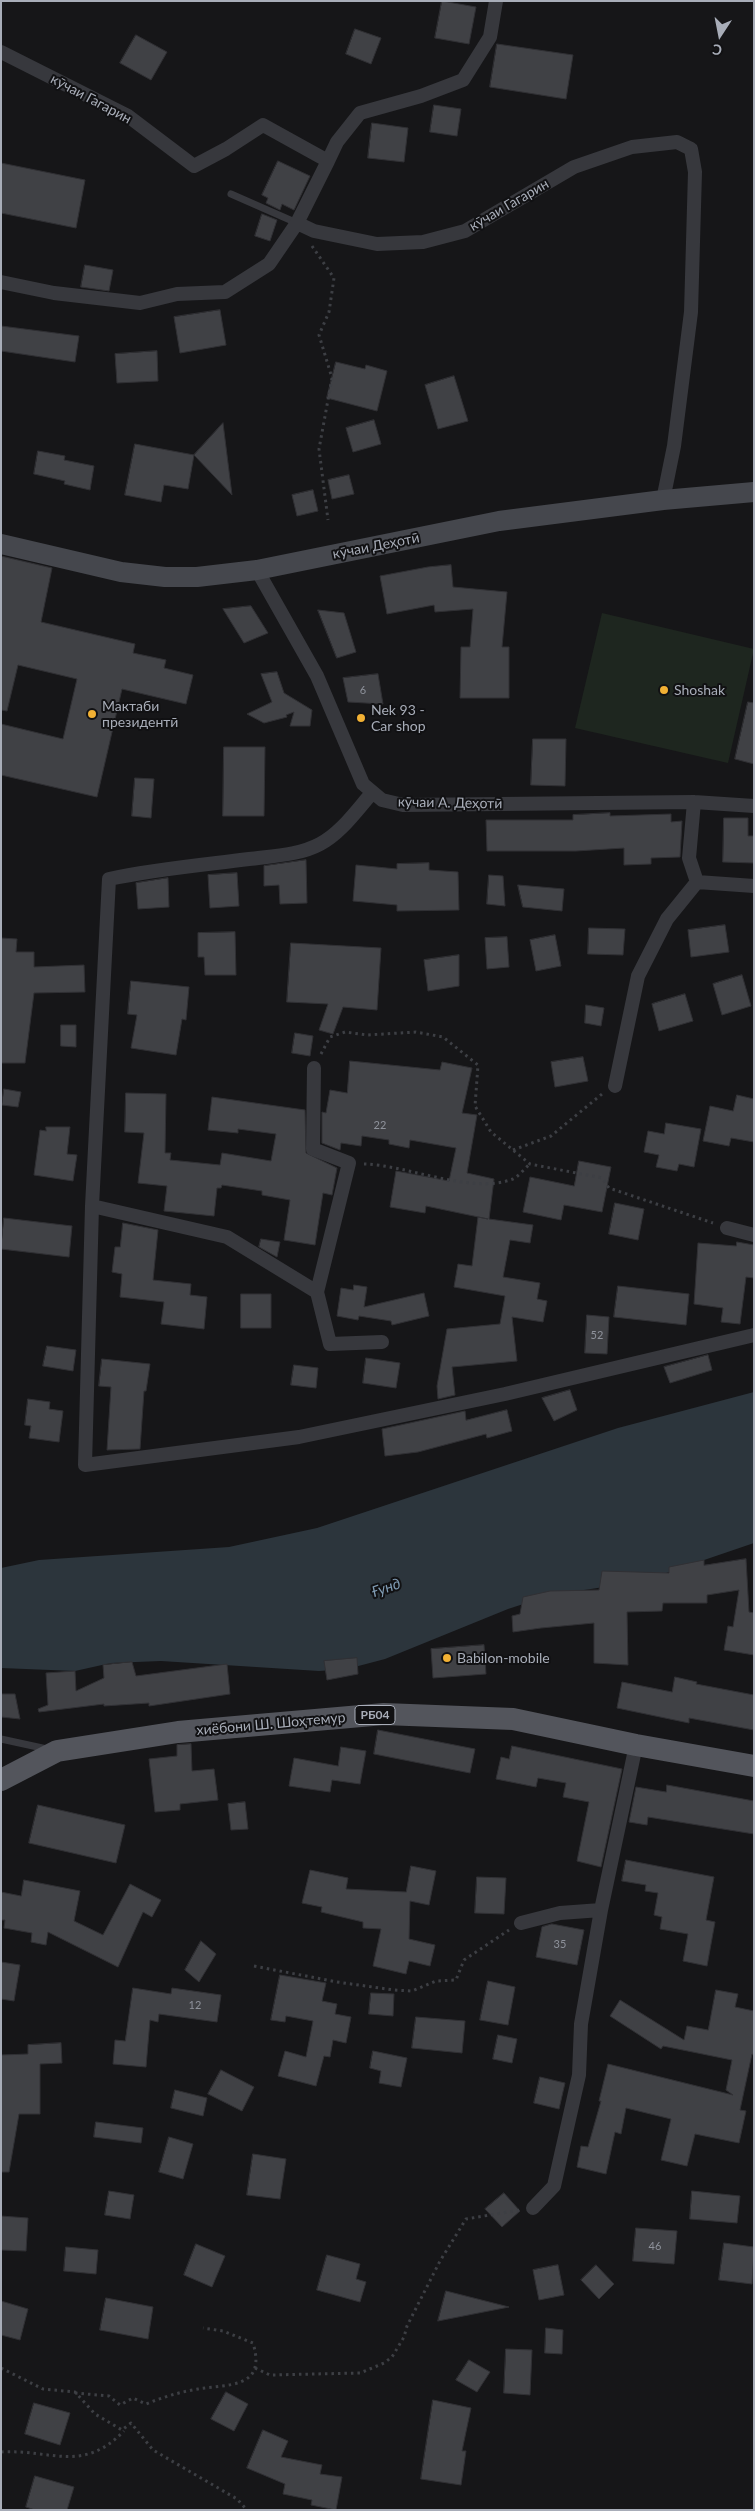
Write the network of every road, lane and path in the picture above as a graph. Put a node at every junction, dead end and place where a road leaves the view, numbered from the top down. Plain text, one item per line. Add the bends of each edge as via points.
1 (496, 1) edge
2 (1, 52) edge
3 (328, 161) junction
4 (231, 194) dead end
5 (294, 228) junction
6 (1, 282) edge
7 (754, 492) edge
8 (663, 500) junction
9 (328, 520) dead end
10 (1, 544) edge
11 (257, 570) junction
12 (372, 793) junction
13 (694, 802) junction
14 (754, 806) edge
15 (697, 882) junction
16 (754, 886) edge
17 (314, 1068) joint
18 (615, 1086) joint
19 (513, 1150) junction
20 (349, 1163) junction
21 (530, 1164) junction
22 (92, 1206) junction
23 (728, 1228) joint
24 (754, 1235) edge
25 (317, 1292) junction
26 (754, 1335) edge
27 (382, 1342) dead end
28 (1, 1739) edge
29 (636, 1745) junction
30 (57, 1751) junction
31 (754, 1766) edge
32 (1, 1780) edge
33 (601, 1910) junction
34 (521, 1924) joint
35 (254, 1966) dead end
36 (533, 2208) joint
37 (203, 2328) dead end
38 (1, 2368) edge
39 (255, 2368) junction
40 (75, 2392) junction
41 (131, 2423) junction
42 (1, 2452) edge
43 (247, 2510) edge

1 - 3 street via 490,37 463,80 360,113 337,142
2 - 3 street, кӯчаи Гагарин via 128,116 194,166 263,125
3 - 5 street
4 - 5 lane
5 - 6 street via 269,264 225,292 177,294 140,303 54,293
5 - 8 street, кӯчаи Гагарин via 377,244 423,242 466,231 583,164 632,147 677,142 691,149 695,172 691,312 674,446
5 - 9 path via 307,240 334,278 328,312 319,335 332,378 319,449
7 - 8 main road, кӯчаи Деҳотӣ
8 - 11 main road, кӯчаи Деҳотӣ via 499,521
10 - 11 main road, кӯчаи Деҳотӣ via 121,572 165,578
11 - 12 street via 317,676 363,784
12 - 13 street, кӯчаи А. Деҳотӣ via 382,800 403,805
12 - 22 street via 335,835 319,845 275,856 109,879
13 - 14 street, кӯчаи А. Деҳотӣ
13 - 15 street via 689,858
15 - 16 street
15 - 18 street via 667,919 638,976
17 - 19 path via 330,1037 345,1032 367,1036 416,1032 442,1037 478,1065 475,1106 491,1132
17 - 20 street via 313,1150
18 - 19 path via 551,1136
19 - 21 path
20 - 21 path via 385,1164 426,1176 484,1184 514,1178
20 - 25 street
21 - 23 path via 602,1178 609,1188
22 - 25 street via 227,1237
22 - 26 street via 85,1466 299,1437 505,1394
23 - 24 street
25 - 27 street via 330,1344
28 - 30 lane
29 - 30 main road, хиёбони Ш. Шоҳтемур / РБ04 via 512,1719 384,1714 178,1732
29 - 31 main road, хиёбони Ш. Шоҳтемур / РБ04
29 - 33 street
30 - 32 main road, хиёбони Ш. Шоҳтемур / РБ04
33 - 34 street via 560,1913
33 - 36 street via 581,2024 579,2076 554,2186
34 - 35 path via 464,1960 456,1980 436,1981 412,1991 337,1982
36 - 39 path via 466,2219 440,2260 404,2337 392,2357 384,2363 360,2373 270,2375
37 - 39 path via 223,2331 253,2343 257,2356
38 - 40 path via 43,2389
39 - 40 path via 244,2381 229,2387 200,2389 146,2404 133,2398 120,2405 108,2396
40 - 41 path via 95,2414 122,2430
41 - 42 path via 106,2446 91,2454 72,2458
41 - 43 path via 153,2450 237,2499

